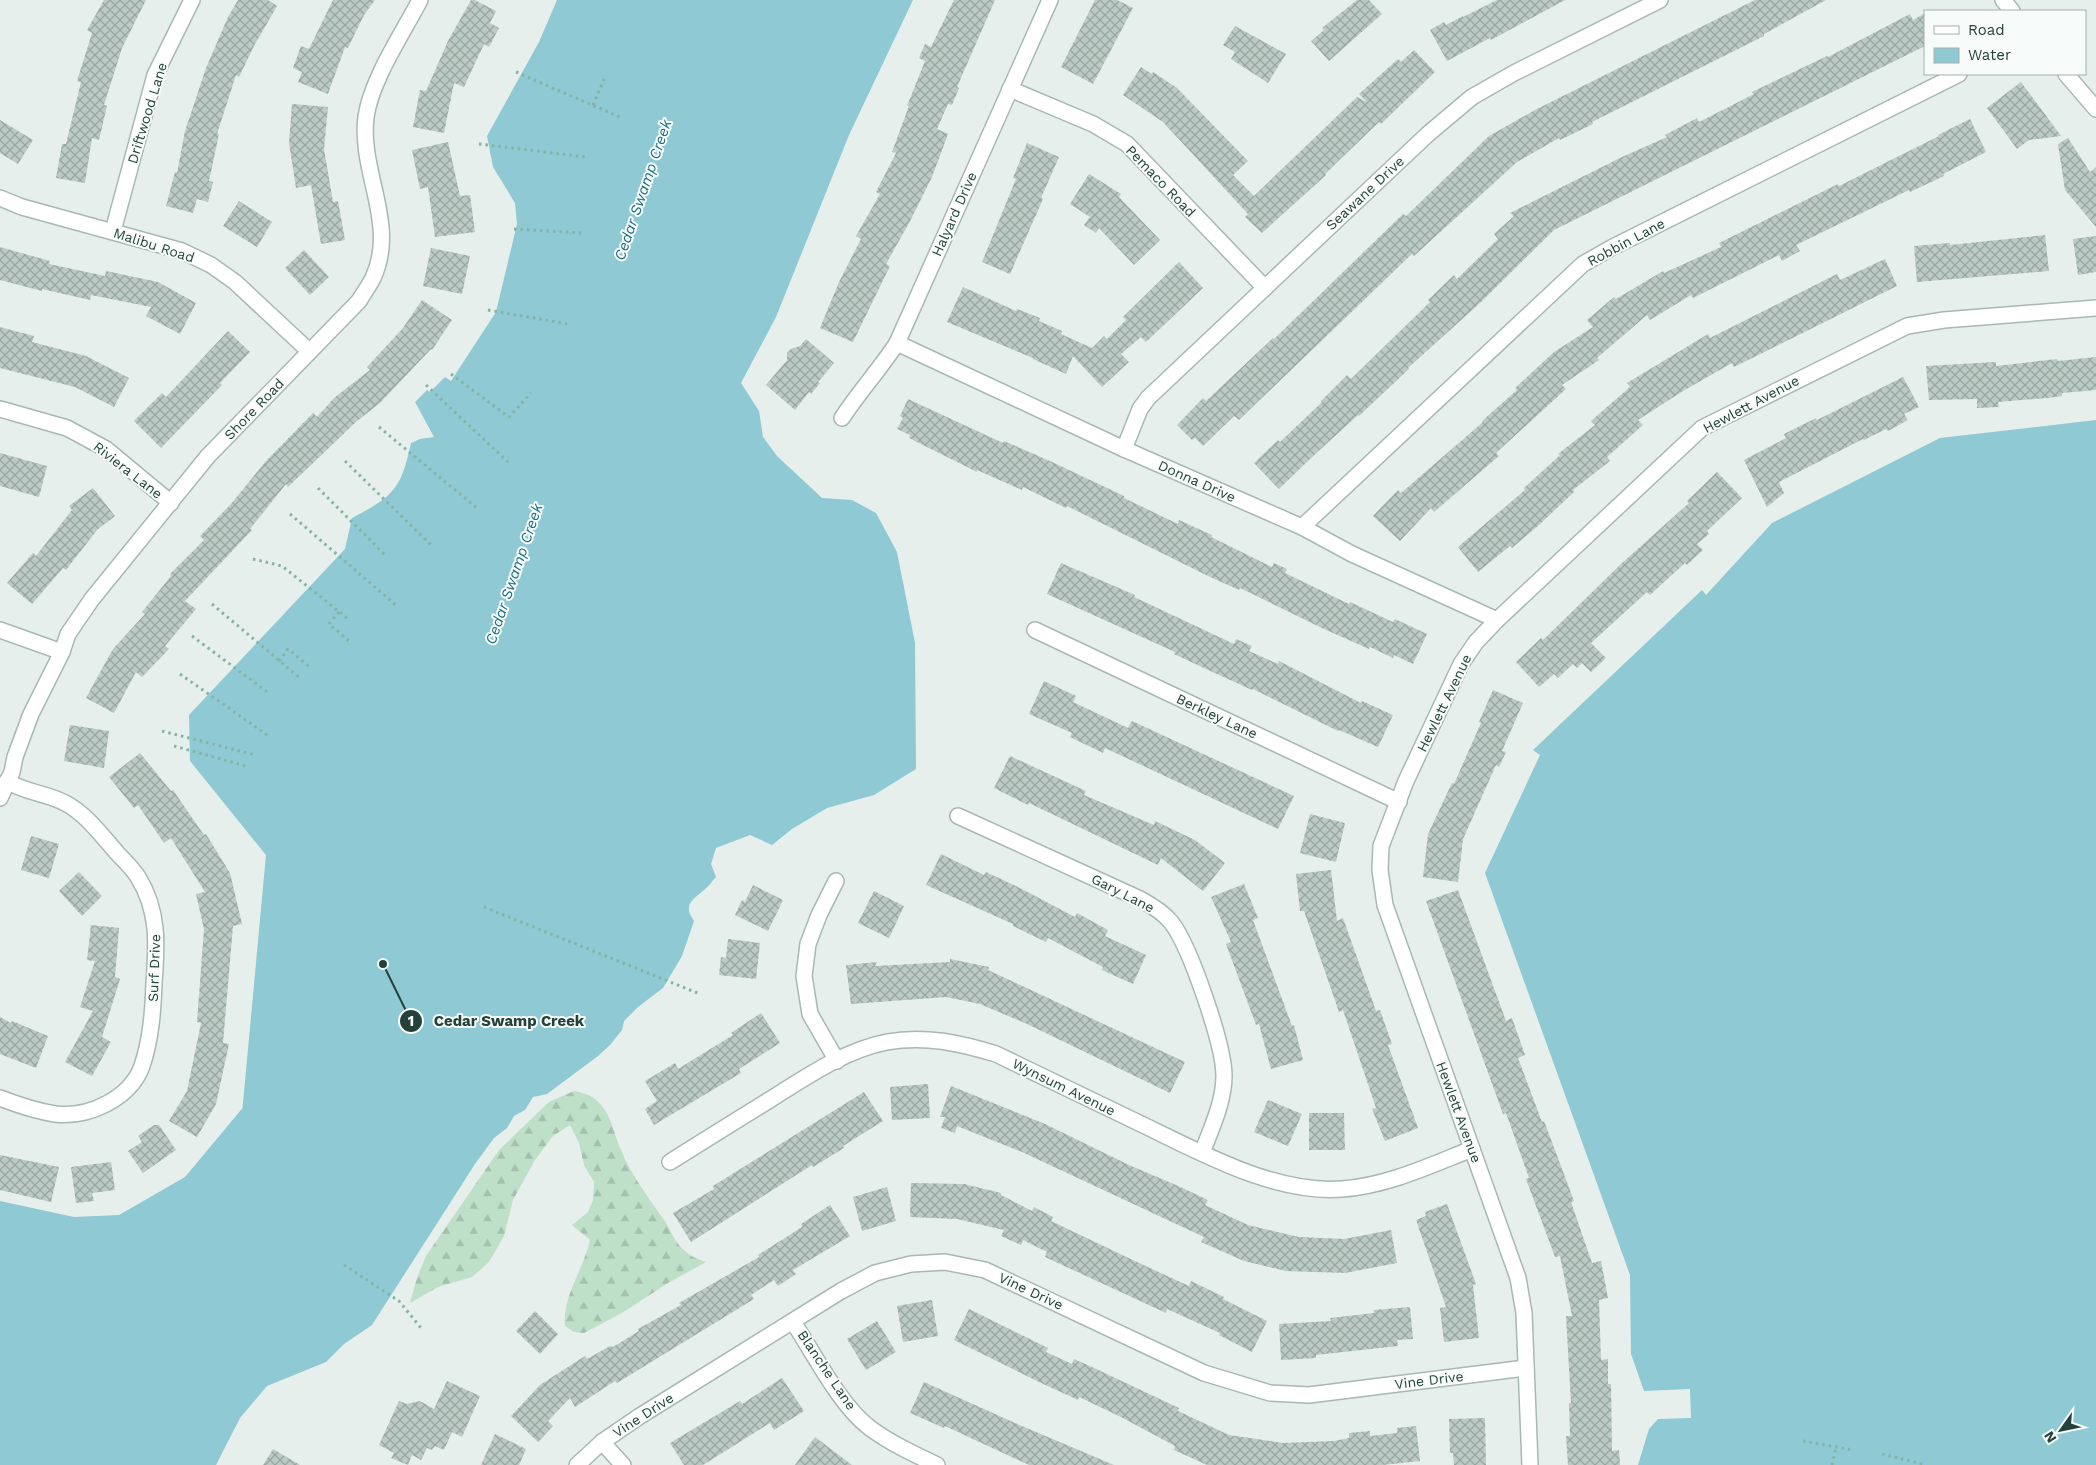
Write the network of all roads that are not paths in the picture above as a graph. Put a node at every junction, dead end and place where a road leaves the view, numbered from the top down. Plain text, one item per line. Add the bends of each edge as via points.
1 (192, 0) edge
2 (420, 0) edge
3 (1050, 0) edge
4 (1660, 0) edge
5 (2003, 0) edge
6 (2011, 10) edge
7 (1957, 75) edge
8 (2067, 75) edge
9 (1010, 89) junction
10 (2096, 109) edge
11 (0, 198) edge
12 (113, 231) junction
13 (1265, 288) junction
14 (2096, 308) edge
15 (897, 343) junction
16 (309, 351) junction
17 (0, 409) edge
18 (842, 418) dead end
19 (1124, 449) junction
20 (171, 503) junction
21 (1302, 527) junction
22 (1497, 620) junction
23 (0, 630) edge
24 (1035, 630) dead end
25 (62, 652) junction
26 (7, 781) junction
27 (0, 798) edge
28 (1399, 802) junction
29 (958, 816) dead end
30 (836, 881) dead end
31 (838, 1061) junction
32 (0, 1098) edge
33 (1472, 1149) junction
34 (1202, 1153) junction
35 (670, 1162) dead end
36 (794, 1322) junction
37 (1526, 1368) junction
38 (602, 1442) junction
39 (577, 1465) edge
40 (623, 1465) edge
41 (937, 1465) edge
42 (1530, 1465) edge

1 - 12 street, Driftwood Lane via 155,74
2 - 16 street, Shore Road via 381,74 366,118 367,154 382,233 373,279 359,301
3 - 9 street, Halyard Drive
4 - 13 street, Seawane Drive via 1472,97 1428,134
5 - 6 street
7 - 21 street, Robbin Lane via 1583,264
8 - 10 street
9 - 13 street, Pemaco Road via 1093,124 1127,144
9 - 15 street, Halyard Drive
11 - 12 street, Malibu Road
12 - 16 street, Malibu Road via 182,251 211,265 236,282
13 - 19 street, Seawane Drive via 1148,398 1140,409
14 - 22 street, Hewlett Avenue via 1906,326 1702,428
15 - 18 street, Halyard Drive
15 - 19 street, Donna Drive
16 - 20 street, Shore Road via 208,456
17 - 20 street, Riviera Lane via 67,428 106,449
19 - 21 street, Donna Drive
20 - 25 street, Shore Road via 92,599 68,634
21 - 22 street, Donna Drive via 1352,554
22 - 28 street, Hewlett Avenue via 1461,664
23 - 25 street
24 - 28 street, Berkley Lane
25 - 26 street, Shore Road via 31,714
26 - 27 street, Shore Road
26 - 32 street, Surf Drive via 19,789 66,804 88,819 137,875 155,917 156,957 152,1023 141,1067 119,1096 103,1106 56,1114
28 - 33 street, Hewlett Avenue via 1381,846 1380,870 1385,905
29 - 34 street, Gary Lane via 1140,899 1170,921 1186,949 1220,1046 1223,1086
30 - 31 street via 808,944 804,976 810,1014
31 - 34 street, Wynsum Avenue via 886,1042 925,1039 964,1044 996,1054
31 - 35 street, Wynsum Avenue
33 - 34 street, Wynsum Avenue via 1379,1183 1319,1190 1262,1177
33 - 37 street, Hewlett Avenue via 1518,1278 1524,1314
36 - 37 street, Vine Drive via 875,1273 911,1264 945,1262 985,1270 1204,1373 1270,1393 1309,1395
36 - 38 street, Vine Drive
36 - 41 street, Blanche Lane via 844,1400 868,1427
37 - 42 street, Hewlett Avenue
38 - 39 street, Vine Drive
38 - 40 street

